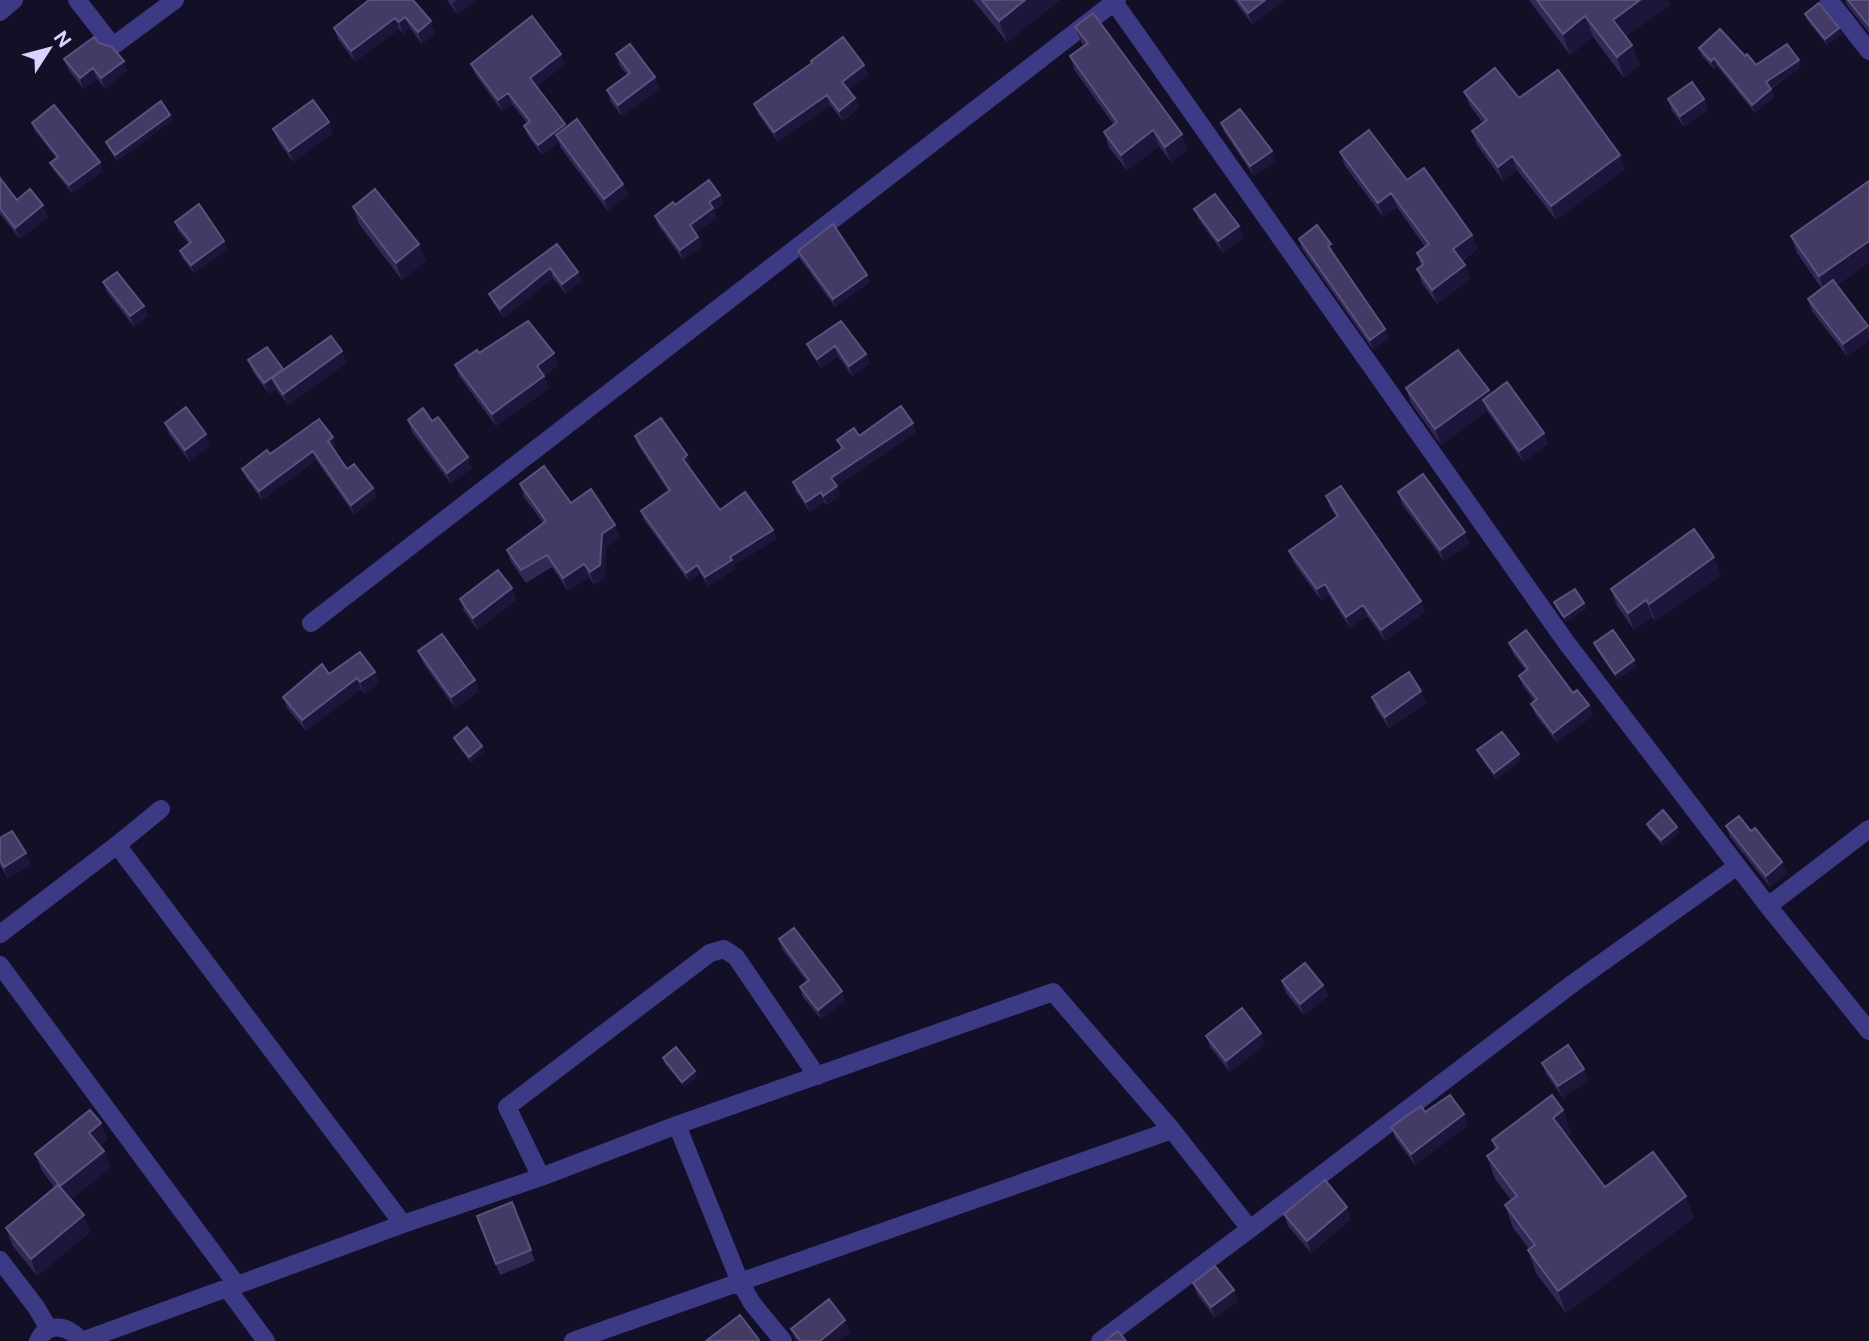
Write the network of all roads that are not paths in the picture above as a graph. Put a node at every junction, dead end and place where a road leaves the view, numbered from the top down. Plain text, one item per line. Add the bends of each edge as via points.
1 (14, 0) edge
2 (77, 0) edge
3 (175, 0) edge
4 (1829, 0) edge
5 (1115, 1) edge
6 (0, 12) edge
7 (1869, 51) edge
8 (311, 623) dead end
9 (161, 809) dead end
10 (1869, 829) edge
11 (117, 845) junction
12 (1736, 867) junction
13 (1768, 906) junction
14 (0, 934) edge
15 (0, 965) edge
16 (1869, 1031) edge
17 (817, 1076) junction
18 (677, 1125) junction
19 (1172, 1130) junction
20 (541, 1177) junction
21 (403, 1224) junction
22 (1250, 1228) junction
23 (0, 1259) edge
24 (740, 1282) junction
25 (232, 1287) junction
26 (44, 1335) edge
27 (611, 1335) edge
28 (81, 1341) edge
29 (266, 1341) edge
30 (573, 1341) edge
31 (783, 1341) edge
32 (1100, 1341) edge

1 - 6 street
2 - 3 street via 113,46
4 - 7 street
5 - 8 street
5 - 12 street via 1558,630
9 - 11 street
10 - 13 street
11 - 14 street
11 - 21 street
12 - 13 street
12 - 22 street via 1572,984
13 - 16 street
15 - 25 street
17 - 18 street
17 - 19 street via 1053,992
17 - 20 street via 736,957 724,948 710,953 507,1107
18 - 20 street
18 - 24 street
19 - 22 street
19 - 24 street
20 - 21 street
21 - 25 street
22 - 32 street
23 - 26 street via 36,1307
24 - 27 street
24 - 31 street
25 - 28 street
25 - 29 street
26 - 28 street via 62,1327
27 - 30 street

